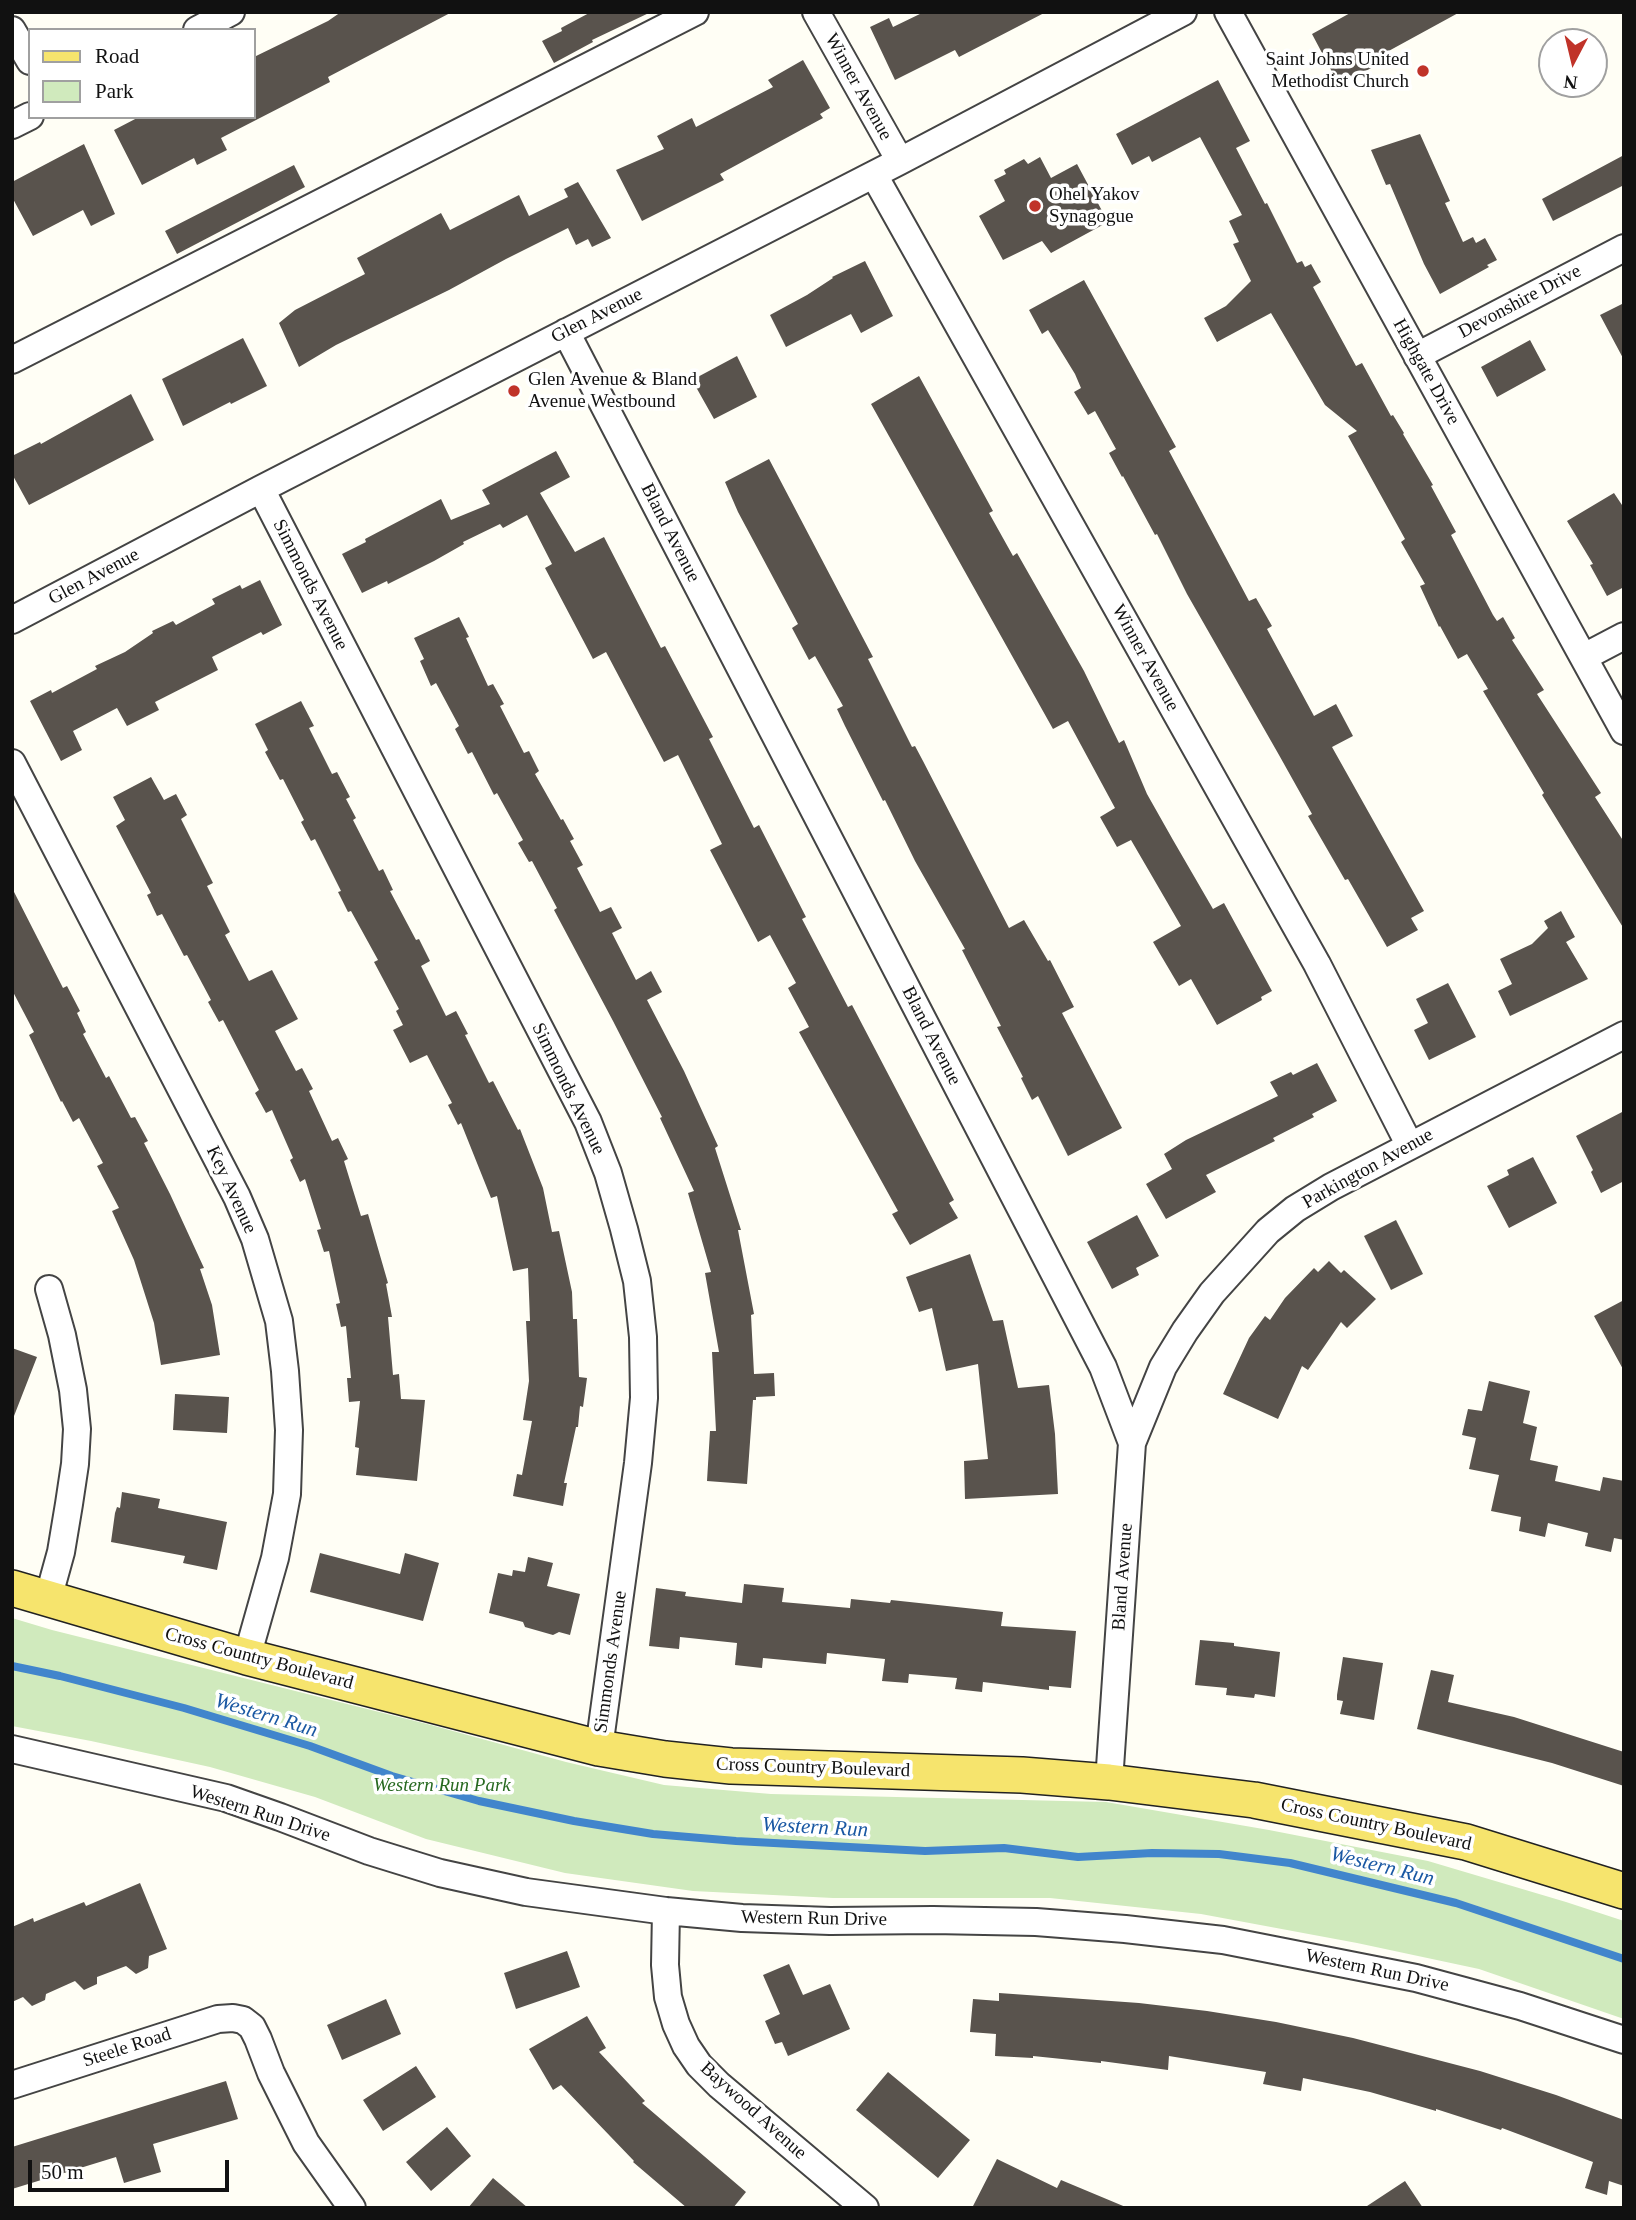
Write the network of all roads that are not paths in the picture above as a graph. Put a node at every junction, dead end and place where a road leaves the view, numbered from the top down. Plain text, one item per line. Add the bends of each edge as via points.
1 (695, 12) edge
2 (816, 12) edge
3 (1183, 12) edge
4 (1228, 12) edge
5 (12, 30) edge
6 (28, 58) edge
7 (28, 117) edge
8 (12, 125) edge
9 (900, 161) junction
10 (873, 175) junction
11 (1624, 248) edge
12 (566, 332) junction
13 (1417, 356) junction
14 (12, 360) edge
15 (261, 489) junction
16 (12, 620) edge
17 (1624, 636) edge
18 (1584, 657) junction
19 (1624, 731) edge
20 (12, 763) edge
21 (1624, 1035) edge
22 (1410, 1146) junction
23 (49, 1289) dead end
24 (1132, 1443) junction
25 (12, 1588) edge
26 (48, 1599) junction
27 (247, 1657) junction
28 (598, 1748) junction
29 (12, 1749) edge
30 (1109, 1782) junction
31 (1624, 1891) edge
32 (666, 1911) junction
33 (1624, 2040) edge
34 (12, 2085) edge
35 (352, 2208) edge
36 (865, 2208) edge

1 - 14 street
2 - 9 street, Winner Avenue
3 - 9 street, Glen Avenue
4 - 13 street, Highgate Drive
5 - 6 street
7 - 8 street
9 - 10 street, Glen Avenue
10 - 12 street, Glen Avenue
10 - 22 street, Winner Avenue via 1317,964
11 - 13 street, Devonshire Drive
12 - 15 street, Glen Avenue
12 - 24 street, Bland Avenue via 1096,1354
13 - 18 street, Highgate Drive
15 - 16 street, Glen Avenue
15 - 28 street, Simmonds Avenue via 588,1122 624,1229 637,1281 644,1398
17 - 18 street
18 - 19 street, Highgate Drive
20 - 27 street, Key Avenue via 237,1197 255,1239 279,1321 289,1430 287,1494 275,1558
21 - 22 street, Parkington Avenue
22 - 24 street, Parkington Avenue via 1295,1209 1242,1258 1212,1293 1163,1367
23 - 26 street via 74,1390 77,1429 61,1552
24 - 30 street, Bland Avenue
25 - 26 main road, Cross Country Boulevard
26 - 27 main road, Cross Country Boulevard
27 - 28 main road, Cross Country Boulevard
28 - 30 main road, Cross Country Boulevard via 730,1766
29 - 32 street, Western Run Drive via 226,1798 440,1873 526,1892
30 - 31 main road, Cross Country Boulevard via 1254,1800 1417,1831
32 - 33 street, Western Run Drive via 817,1921 1036,1922 1223,1941 1416,1978
32 - 36 street, Baywood Avenue via 668,1997 686,2046 719,2085
34 - 35 street, Steele Road via 218,2019 243,2020 252,2027 306,2143

